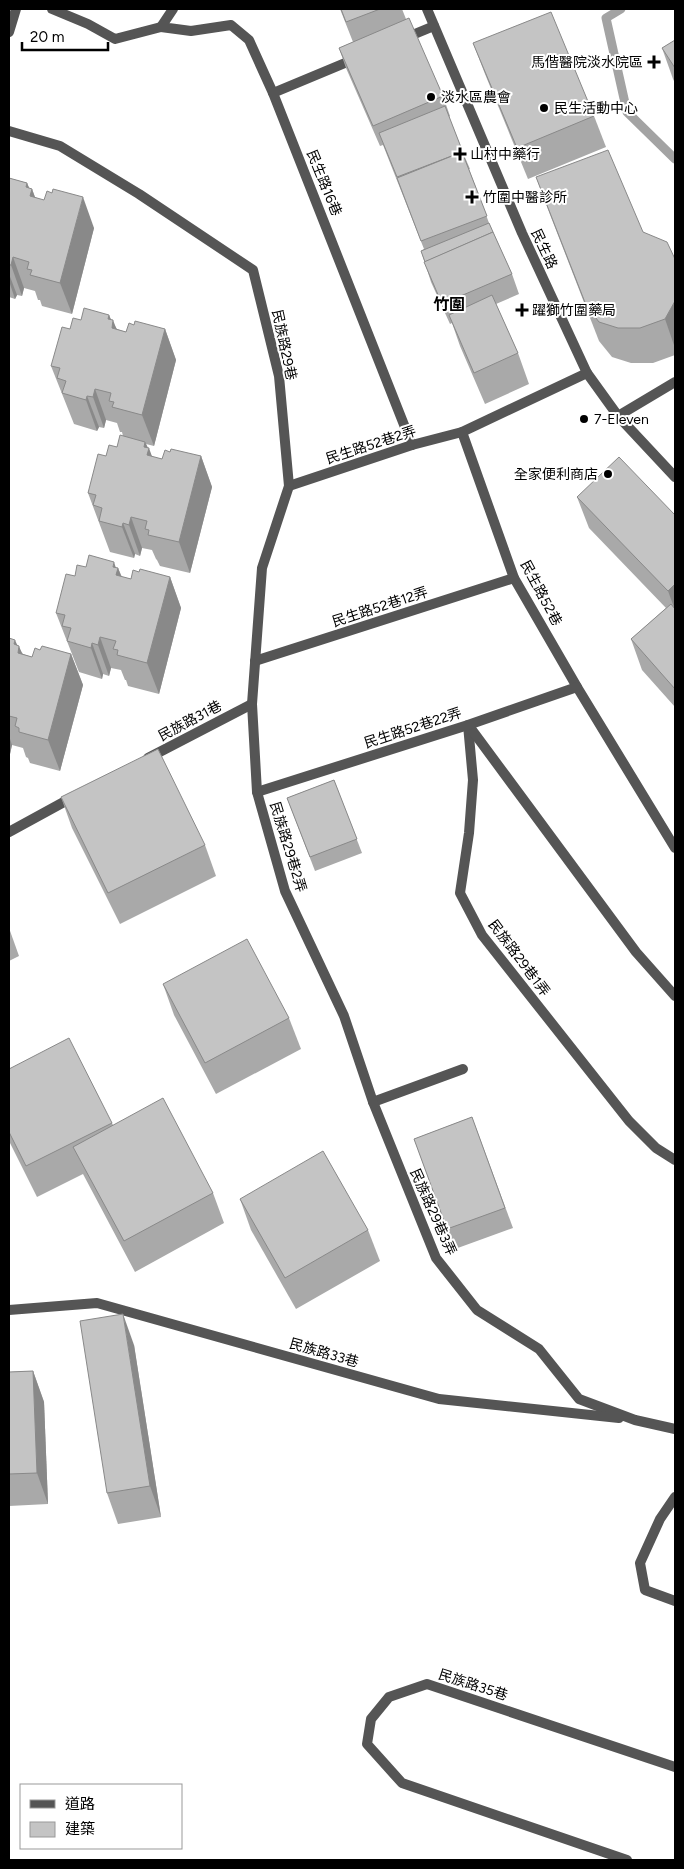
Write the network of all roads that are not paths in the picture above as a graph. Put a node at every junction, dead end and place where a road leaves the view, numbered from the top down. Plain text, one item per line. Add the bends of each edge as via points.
1 (16, 9) edge
2 (52, 9) edge
3 (172, 9) edge
4 (427, 9) edge
5 (434, 26) junction
6 (161, 27) junction
7 (9, 32) edge
8 (398, 41) edge
9 (363, 56) edge
10 (273, 93) junction
11 (9, 131) edge
12 (587, 373) junction
13 (675, 382) edge
14 (618, 416) junction
15 (462, 432) junction
16 (412, 445) junction
17 (675, 477) edge
18 (289, 486) junction
19 (514, 578) junction
20 (255, 661) junction
21 (577, 687) junction
22 (252, 704) junction
23 (468, 725) junction
24 (140, 762) edge
25 (257, 792) junction
26 (80, 794) edge
27 (9, 832) edge
28 (675, 848) edge
29 (675, 996) edge
30 (344, 1016) joint
31 (462, 1070) dead end
32 (373, 1102) junction
33 (675, 1160) edge
34 (9, 1310) edge
35 (634, 1420) junction
36 (675, 1429) edge
37 (675, 1497) edge
38 (675, 1601) edge
39 (675, 1767) edge
40 (627, 1860) edge

1 - 7 street
2 - 6 street via 115,39
3 - 6 street
4 - 5 street, 民生路
5 - 8 street
5 - 12 street, 民生路 via 522,234
6 - 10 street, 民生路16巷 via 190,31 231,25 249,40
9 - 10 street
10 - 16 street, 民生路16巷
11 - 18 street, 民族路29巷 via 60,146 253,270 279,376
12 - 14 street, 民生路
12 - 15 street
13 - 14 street
14 - 17 street, 民生路
15 - 16 street, 民生路52巷2弄
15 - 19 street, 民生路52巷
16 - 18 street, 民生路52巷2弄
18 - 20 street, 民族路29巷 via 262,568
19 - 20 street, 民生路52巷12弄
19 - 21 street, 民生路52巷
20 - 22 street, 民族路29巷
21 - 23 street, 民生路52巷22弄
21 - 28 street, 民生路52巷
22 - 24 street, 民族路31巷
22 - 25 street, 民族路29巷2弄
23 - 25 street, 民生路52巷22弄
23 - 29 street via 636,952
23 - 33 street, 民族路29巷1弄 via 473,780 460,893 482,935 629,1121 656,1148
25 - 30 street, 民族路29巷2弄 via 285,891
26 - 27 street
30 - 32 street, 民族路29巷3弄
31 - 32 street
32 - 35 street, 民族路29巷3弄 via 436,1258 477,1310 538,1349 579,1399
34 - 35 street, 民族路33巷 via 97,1303 439,1399
35 - 36 street
37 - 38 street via 660,1519 640,1563 646,1590
39 - 40 street, 民族路35巷 via 428,1684 389,1697 371,1719 367,1744 402,1783

